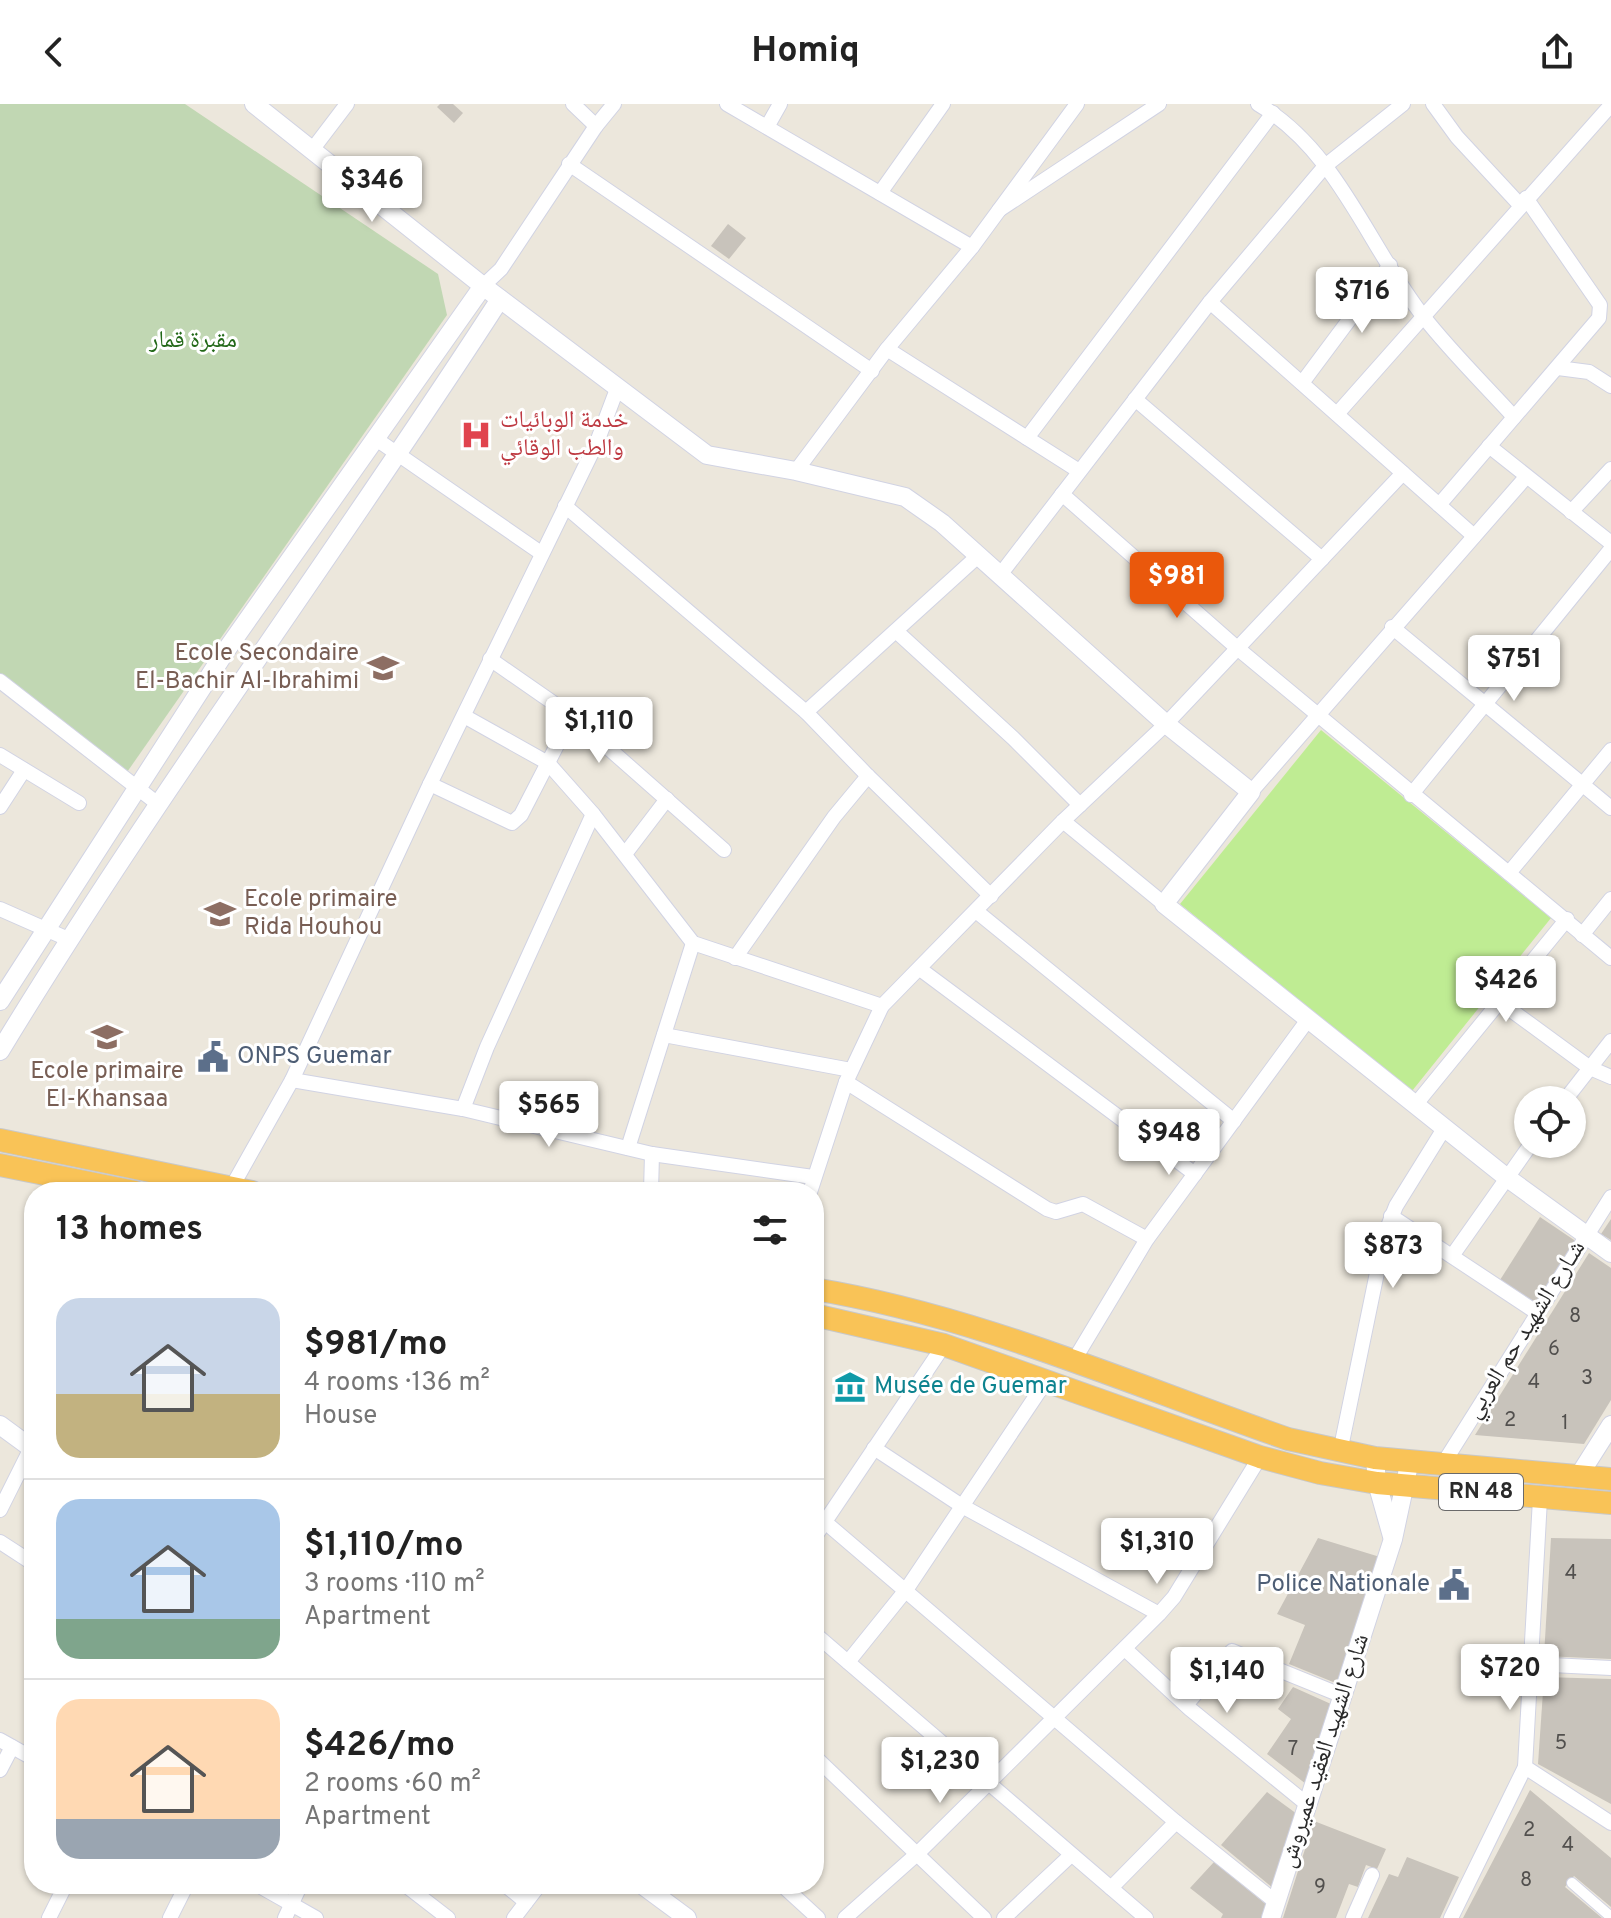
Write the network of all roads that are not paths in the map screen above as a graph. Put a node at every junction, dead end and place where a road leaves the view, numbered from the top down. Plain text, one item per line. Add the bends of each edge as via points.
1 (254, 104) edge
2 (347, 104) edge
3 (573, 104) edge
4 (614, 104) edge
5 (727, 104) edge
6 (780, 104) edge
7 (943, 104) edge
8 (1077, 104) edge
9 (1159, 104) edge
10 (1258, 104) edge
11 (1403, 104) edge
12 (1433, 104) edge
13 (1611, 105) edge
14 (1273, 113) junction
15 (596, 126) junction
16 (767, 127) junction
17 (312, 150) junction
18 (569, 164) junction
19 (1325, 166) junction
20 (880, 193) junction
21 (1523, 202) junction
22 (999, 210) junction
23 (972, 247) junction
24 (1390, 265) junction
25 (501, 269) junction
26 (483, 286) junction
27 (500, 299) junction
28 (1210, 302) junction
29 (1422, 315) junction
30 (887, 349) junction
31 (1558, 368) junction
32 (872, 371) junction
33 (1302, 383) junction
34 (1611, 386) edge
35 (617, 389) junction
36 (1135, 399) junction
37 (1337, 414) junction
38 (1514, 417) junction
39 (1027, 438) junction
40 (376, 439) junction
41 (1489, 446) junction
42 (399, 456) junction
43 (1611, 469) edge
44 (796, 471) junction
45 (1079, 471) junction
46 (1403, 473) junction
47 (1526, 477) junction
48 (1062, 494) junction
49 (1439, 505) junction
50 (565, 506) junction
51 (1571, 512) junction
52 (1474, 536) junction
53 (1611, 546) edge
54 (541, 553) junction
55 (978, 556) junction
56 (1322, 559) junction
57 (291, 561) junction
58 (1000, 575) junction
59 (313, 578) junction
60 (1392, 627) junction
61 (896, 631) junction
62 (1236, 647) junction
63 (490, 659) junction
64 (0, 681) edge
65 (1486, 705) junction
66 (806, 712) junction
67 (464, 716) junction
68 (572, 716) junction
69 (1319, 717) junction
70 (1166, 724) junction
71 (1611, 750) edge
72 (0, 755) edge
73 (548, 763) junction
74 (24, 770) junction
75 (868, 776) junction
76 (430, 784) junction
77 (1584, 786) junction
78 (136, 788) junction
79 (1251, 792) junction
80 (1411, 795) junction
81 (667, 799) junction
82 (79, 803) dead end
83 (158, 804) junction
84 (1080, 805) junction
85 (0, 807) edge
86 (1611, 808) edge
87 (593, 814) junction
88 (1063, 821) junction
89 (724, 850) dead end
90 (625, 854) junction
91 (1509, 873) junction
92 (991, 896) junction
93 (1611, 899) edge
94 (1164, 904) junction
95 (0, 909) edge
96 (976, 911) junction
97 (1567, 919) junction
98 (45, 929) junction
99 (1582, 935) junction
100 (68, 939) junction
101 (693, 943) junction
102 (735, 958) junction
103 (1611, 958) edge
104 (920, 969) junction
105 (0, 1001) edge
106 (1500, 1002) junction
107 (882, 1006) junction
108 (1307, 1021) junction
109 (664, 1035) junction
110 (1611, 1041) edge
111 (0, 1051) edge
112 (1590, 1068) junction
113 (848, 1076) junction
114 (1611, 1077) edge
115 (292, 1080) junction
116 (1576, 1086) edge
117 (1416, 1104) junction
118 (463, 1109) junction
119 (1234, 1121) junction
120 (1445, 1127) junction
121 (0, 1140) edge
122 (628, 1148) junction
123 (652, 1154) junction
124 (1520, 1158) edge
125 (0, 1165) edge
126 (1195, 1174) junction
127 (1506, 1177) junction
128 (85, 1182) edge
129 (195, 1182) edge
130 (241, 1182) edge
131 (651, 1182) edge
132 (801, 1182) edge
133 (813, 1182) edge
134 (1611, 1197) edge
135 (1391, 1216) junction
136 (1586, 1235) junction
137 (1147, 1239) junction
138 (1611, 1253) edge
139 (1452, 1256) junction
140 (824, 1291) edge
141 (1536, 1312) junction
142 (824, 1317) edge
143 (944, 1345) junction
144 (1073, 1362) junction
145 (1046, 1381) junction
146 (0, 1425) edge
147 (1611, 1425) edge
148 (24, 1443) edge
149 (874, 1448) junction
150 (1340, 1452) junction
151 (1260, 1457) junction
152 (1375, 1458) junction
153 (1410, 1460) junction
154 (24, 1464) edge
155 (1443, 1464) junction
156 (1578, 1477) junction
157 (1611, 1479) edge
158 (1377, 1483) junction
159 (1403, 1485) junction
160 (1540, 1499) junction
161 (1611, 1503) edge
162 (962, 1506) junction
163 (0, 1510) edge
164 (825, 1522) joint
165 (1393, 1539) junction
166 (0, 1542) edge
167 (24, 1558) edge
168 (906, 1590) junction
169 (1159, 1614) junction
170 (824, 1642) edge
171 (1125, 1649) junction
172 (848, 1662) junction
173 (1532, 1664) junction
174 (1611, 1668) edge
175 (1343, 1696) junction
176 (1186, 1705) junction
177 (1057, 1718) junction
178 (6, 1744) edge
179 (24, 1754) edge
180 (824, 1766) edge
181 (1525, 1767) junction
182 (0, 1770) edge
183 (989, 1783) junction
184 (1308, 1805) junction
185 (1176, 1822) junction
186 (1611, 1823) edge
187 (917, 1854) junction
188 (1070, 1856) junction
189 (1372, 1875) dead end
190 (1572, 1883) dead end
191 (1111, 1888) junction
192 (61, 1894) edge
193 (182, 1894) edge
194 (268, 1894) edge
195 (417, 1894) edge
196 (516, 1894) edge
197 (532, 1894) edge
198 (655, 1894) edge
199 (792, 1894) edge
200 (526, 1902) junction
201 (1274, 1910) edge
202 (288, 1911) edge
203 (1611, 1917) edge
204 (49, 1918) edge
205 (170, 1918) edge
206 (316, 1918) edge
207 (448, 1918) edge
208 (514, 1918) edge
209 (687, 1918) edge
210 (818, 1918) edge
211 (845, 1918) edge
212 (984, 1918) edge
213 (1004, 1918) edge
214 (1146, 1918) edge
215 (1353, 1918) edge
216 (1451, 1918) edge

1 - 17 street
2 - 17 street
3 - 15 street
4 - 15 street
5 - 16 street
6 - 16 street
7 - 20 street
8 - 22 street
9 - 22 street
10 - 14 street
11 - 19 street
12 - 21 street via 1457,137
13 - 21 street
14 - 19 street
14 - 39 street
15 - 18 street
16 - 20 street
17 - 26 street
18 - 25 street
18 - 32 street
19 - 24 street
19 - 28 street
20 - 23 street
21 - 29 street
21 - 31 street via 1601,309 1597,322
22 - 23 street
23 - 30 street
24 - 29 street
24 - 33 street
25 - 26 street
25 - 27 street
26 - 27 street
26 - 40 street
27 - 35 street
27 - 42 street
28 - 33 street
28 - 36 street
29 - 37 street
29 - 38 street
30 - 32 street
30 - 39 street
31 - 34 street via 1589,372
31 - 38 street
32 - 44 street
33 - 37 street
35 - 44 street via 707,455
35 - 50 street
36 - 45 street
36 - 56 street
37 - 46 street
38 - 41 street
39 - 45 street
40 - 42 street
40 - 57 street
41 - 47 street
41 - 49 street
42 - 54 street
42 - 59 street
43 - 51 street
44 - 55 street via 905,497
45 - 48 street
46 - 49 street
46 - 56 street
47 - 51 street
47 - 52 street
48 - 58 street
48 - 62 street
49 - 52 street
50 - 54 street
50 - 66 street
51 - 53 street
52 - 60 street
53 - 65 street
54 - 63 street
55 - 58 street
55 - 61 street
56 - 62 street
57 - 59 street
57 - 78 street
58 - 70 street
59 - 83 street
60 - 65 street
60 - 69 street
61 - 66 street
61 - 84 street
62 - 69 street
62 - 70 street
63 - 67 street
63 - 68 street
64 - 78 street
65 - 77 street
65 - 80 street
66 - 75 street
67 - 73 street
67 - 76 street
68 - 73 street
68 - 81 street
69 - 79 street
69 - 80 street
70 - 79 street
70 - 84 street
71 - 77 street
72 - 74 street
73 - 76 street via 512,823
73 - 87 street
74 - 82 street
74 - 85 street
75 - 92 street
75 - 102 street
76 - 115 street
77 - 86 street
77 - 91 street
78 - 83 street
78 - 98 street
79 - 94 street
80 - 91 street
81 - 89 street
81 - 90 street
83 - 100 street
84 - 88 street
87 - 90 street
87 - 118 street
88 - 92 street
88 - 94 street
90 - 101 street
91 - 97 street
92 - 96 street
93 - 99 street
94 - 108 street
95 - 98 street
96 - 104 street
96 - 119 street
97 - 99 street
97 - 106 street
98 - 100 street
98 - 105 street
99 - 103 street
100 - 111 street
101 - 102 street
101 - 109 street
102 - 107 street
104 - 107 street
104 - 126 street
106 - 112 street
106 - 117 street
107 - 113 street
108 - 117 street
108 - 119 street
109 - 113 street
109 - 122 street
110 - 112 street
112 - 114 street
112 - 116 street
113 - 133 street
113 - 137 street via 1047,1209 1056,1212 1083,1204
115 - 118 street
115 - 130 street
117 - 120 street
118 - 122 street
119 - 126 street
120 - 127 street
120 - 135 street
121 - 129 highway
122 - 123 street
123 - 131 street
123 - 132 street
124 - 127 street
125 - 128 highway
126 - 137 street
127 - 136 street
127 - 139 street
134 - 136 street, شـارع الشهيد حم العربي
135 - 139 street
135 - 150 street
136 - 138 street
136 - 141 street, شـارع الشهيد حم العربي
137 - 144 street
139 - 141 street
140 - 144 highway, RN 48 via 925,1312
141 - 155 street, شـارع الشهيد حم العربي
142 - 143 highway, RN 48
143 - 145 highway, RN 48
143 - 149 street
144 - 150 highway, RN 48 via 1288,1439
145 - 151 highway, RN 48
145 - 162 street
146 - 148 street
147 - 156 street
149 - 162 street
149 - 164 street
150 - 152 highway, RN 48
151 - 158 highway, RN 48
151 - 169 street
152 - 153 highway, RN 48
152 - 158 street
153 - 155 highway, RN 48
153 - 159 street, شارع الشهيد العقيد عميروش
154 - 163 street
155 - 156 highway, RN 48
156 - 157 highway, RN 48
158 - 159 highway, RN 48
158 - 165 street
159 - 160 highway, RN 48
159 - 165 street, شارع الشهيد العقيد عميروش
160 - 161 highway, RN 48
160 - 173 street
162 - 168 street
162 - 169 street
164 - 168 street
165 - 175 street, شارع الشهيد العقيد عميروش
166 - 167 street
168 - 172 street
168 - 177 street
169 - 171 street
170 - 172 street
171 - 176 street
171 - 177 street
172 - 183 street
173 - 174 street
173 - 181 street
175 - 176 street via 1232,1651
175 - 184 street, شارع الشهيد العقيد عميروش
176 - 184 street
177 - 183 street
177 - 185 street
178 - 179 street
178 - 182 street
180 - 187 street
181 - 186 street
181 - 216 street
183 - 187 street
183 - 188 street
184 - 201 street, شارع الشهيد العقيد عميروش
185 - 191 street
185 - 201 street
187 - 211 street
187 - 212 street
188 - 191 street
188 - 213 street
189 - 215 street
190 - 203 street
191 - 214 street
192 - 204 street
193 - 205 street
194 - 202 street
195 - 207 street
196 - 200 street
197 - 200 street
198 - 209 street
199 - 210 street
200 - 208 street
202 - 206 street

